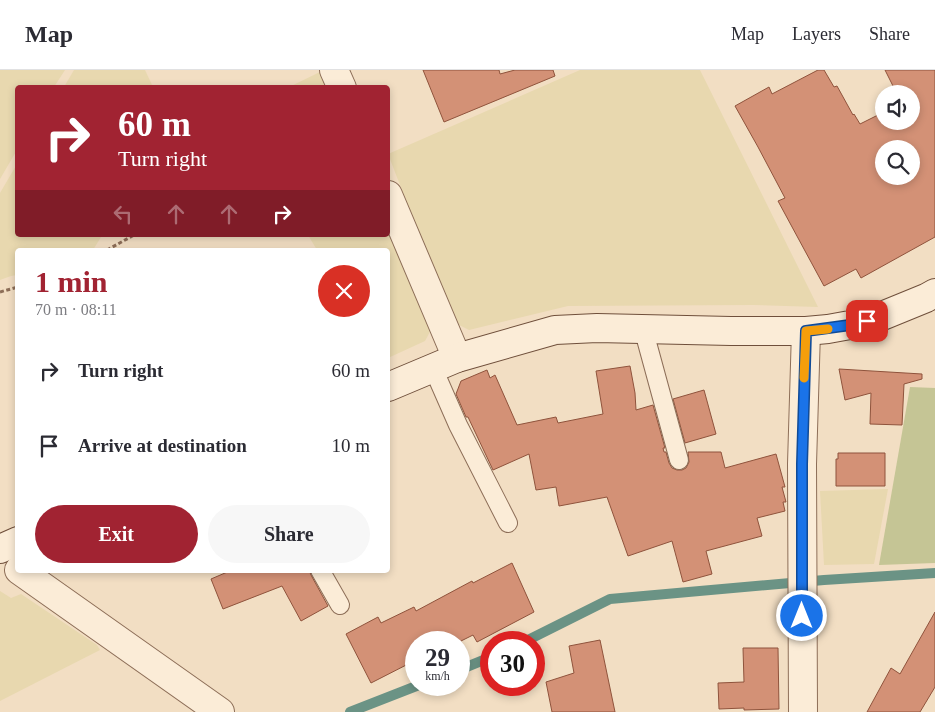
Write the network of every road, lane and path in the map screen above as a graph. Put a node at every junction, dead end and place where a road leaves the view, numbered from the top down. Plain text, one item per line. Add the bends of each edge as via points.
1 (334, 70) edge
2 (341, 85) edge
3 (390, 201) edge
4 (130, 237) edge
5 (111, 248) edge
6 (15, 288) edge
7 (0, 292) edge
8 (935, 293) edge
9 (643, 328) junction
10 (806, 331) junction
11 (445, 363) junction
12 (390, 386) edge
13 (678, 460) dead end
14 (508, 523) dead end
15 (15, 542) edge
16 (0, 548) edge
17 (0, 556) edge
18 (15, 567) edge
19 (24, 573) edge
20 (322, 573) edge
21 (340, 605) dead end
22 (220, 712) edge
23 (803, 712) edge

1 - 2 street
3 - 11 street
4 - 5 path
6 - 7 path
8 - 10 street via 867,321
9 - 10 street
9 - 11 street via 555,330
9 - 13 lane
10 - 23 street via 802,464
11 - 12 street
11 - 14 lane via 458,425
15 - 16 street
17 - 18 street
19 - 22 street
20 - 21 lane

